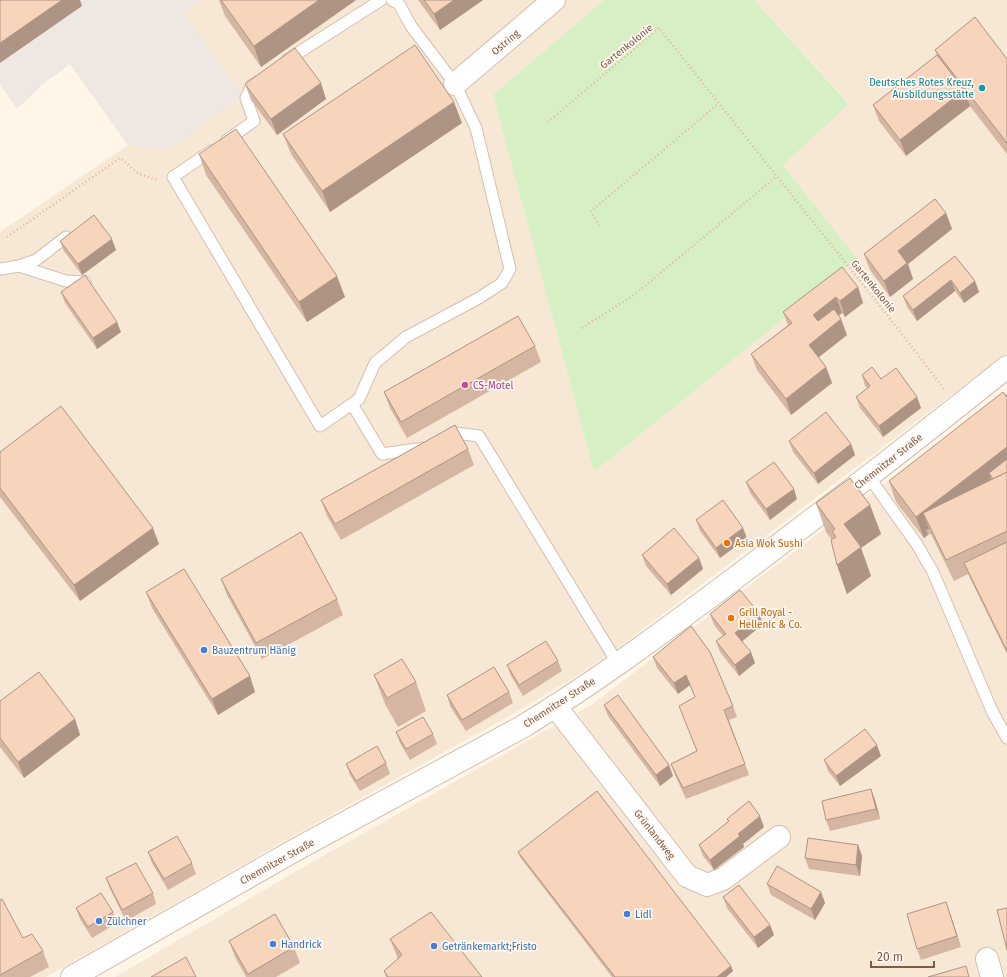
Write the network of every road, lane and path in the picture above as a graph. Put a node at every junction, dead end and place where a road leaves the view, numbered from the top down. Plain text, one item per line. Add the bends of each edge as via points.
1 (381, 0) edge
2 (392, 0) edge
3 (554, 0) edge
4 (279, 65) edge
5 (268, 73) edge
6 (455, 84) junction
7 (718, 104) junction
8 (548, 122) dead end
9 (174, 177) junction
10 (776, 177) junction
11 (599, 226) dead end
12 (7, 237) dead end
13 (66, 238) edge
14 (20, 266) junction
15 (0, 268) edge
16 (85, 282) edge
17 (582, 328) dead end
18 (1007, 367) edge
19 (352, 404) junction
20 (957, 407) junction
21 (868, 477) junction
22 (618, 664) junction
23 (555, 706) junction
24 (1007, 738) edge
25 (779, 837) dead end
26 (72, 977) edge

1 - 4 lane
2 - 6 lane via 399,4 411,26
3 - 6 street, Ostring
5 - 9 lane via 252,85 246,98 254,121
6 - 19 lane via 476,128 510,269 502,283 406,337 375,363 359,399
7 - 8 path, Gartenkolonie via 659,28
7 - 10 path, Gartenkolonie
7 - 11 path via 591,211
9 - 12 path via 154,180 139,174 120,158
9 - 19 lane via 320,426
10 - 17 path via 634,294
10 - 20 path, Gartenkolonie via 892,320
13 - 14 lane via 36,260
14 - 15 lane
14 - 16 lane via 66,281
18 - 20 street, Chemnitzer Straße
19 - 22 lane via 382,454 421,450 456,433 479,436
20 - 21 street, Chemnitzer Straße
21 - 22 street, Chemnitzer Straße
21 - 24 lane via 916,543 933,572 992,711
22 - 23 street, Chemnitzer Straße
23 - 25 street, Grünlandweg via 687,876 707,885 723,879
23 - 26 street, Chemnitzer Straße via 522,727 297,849

